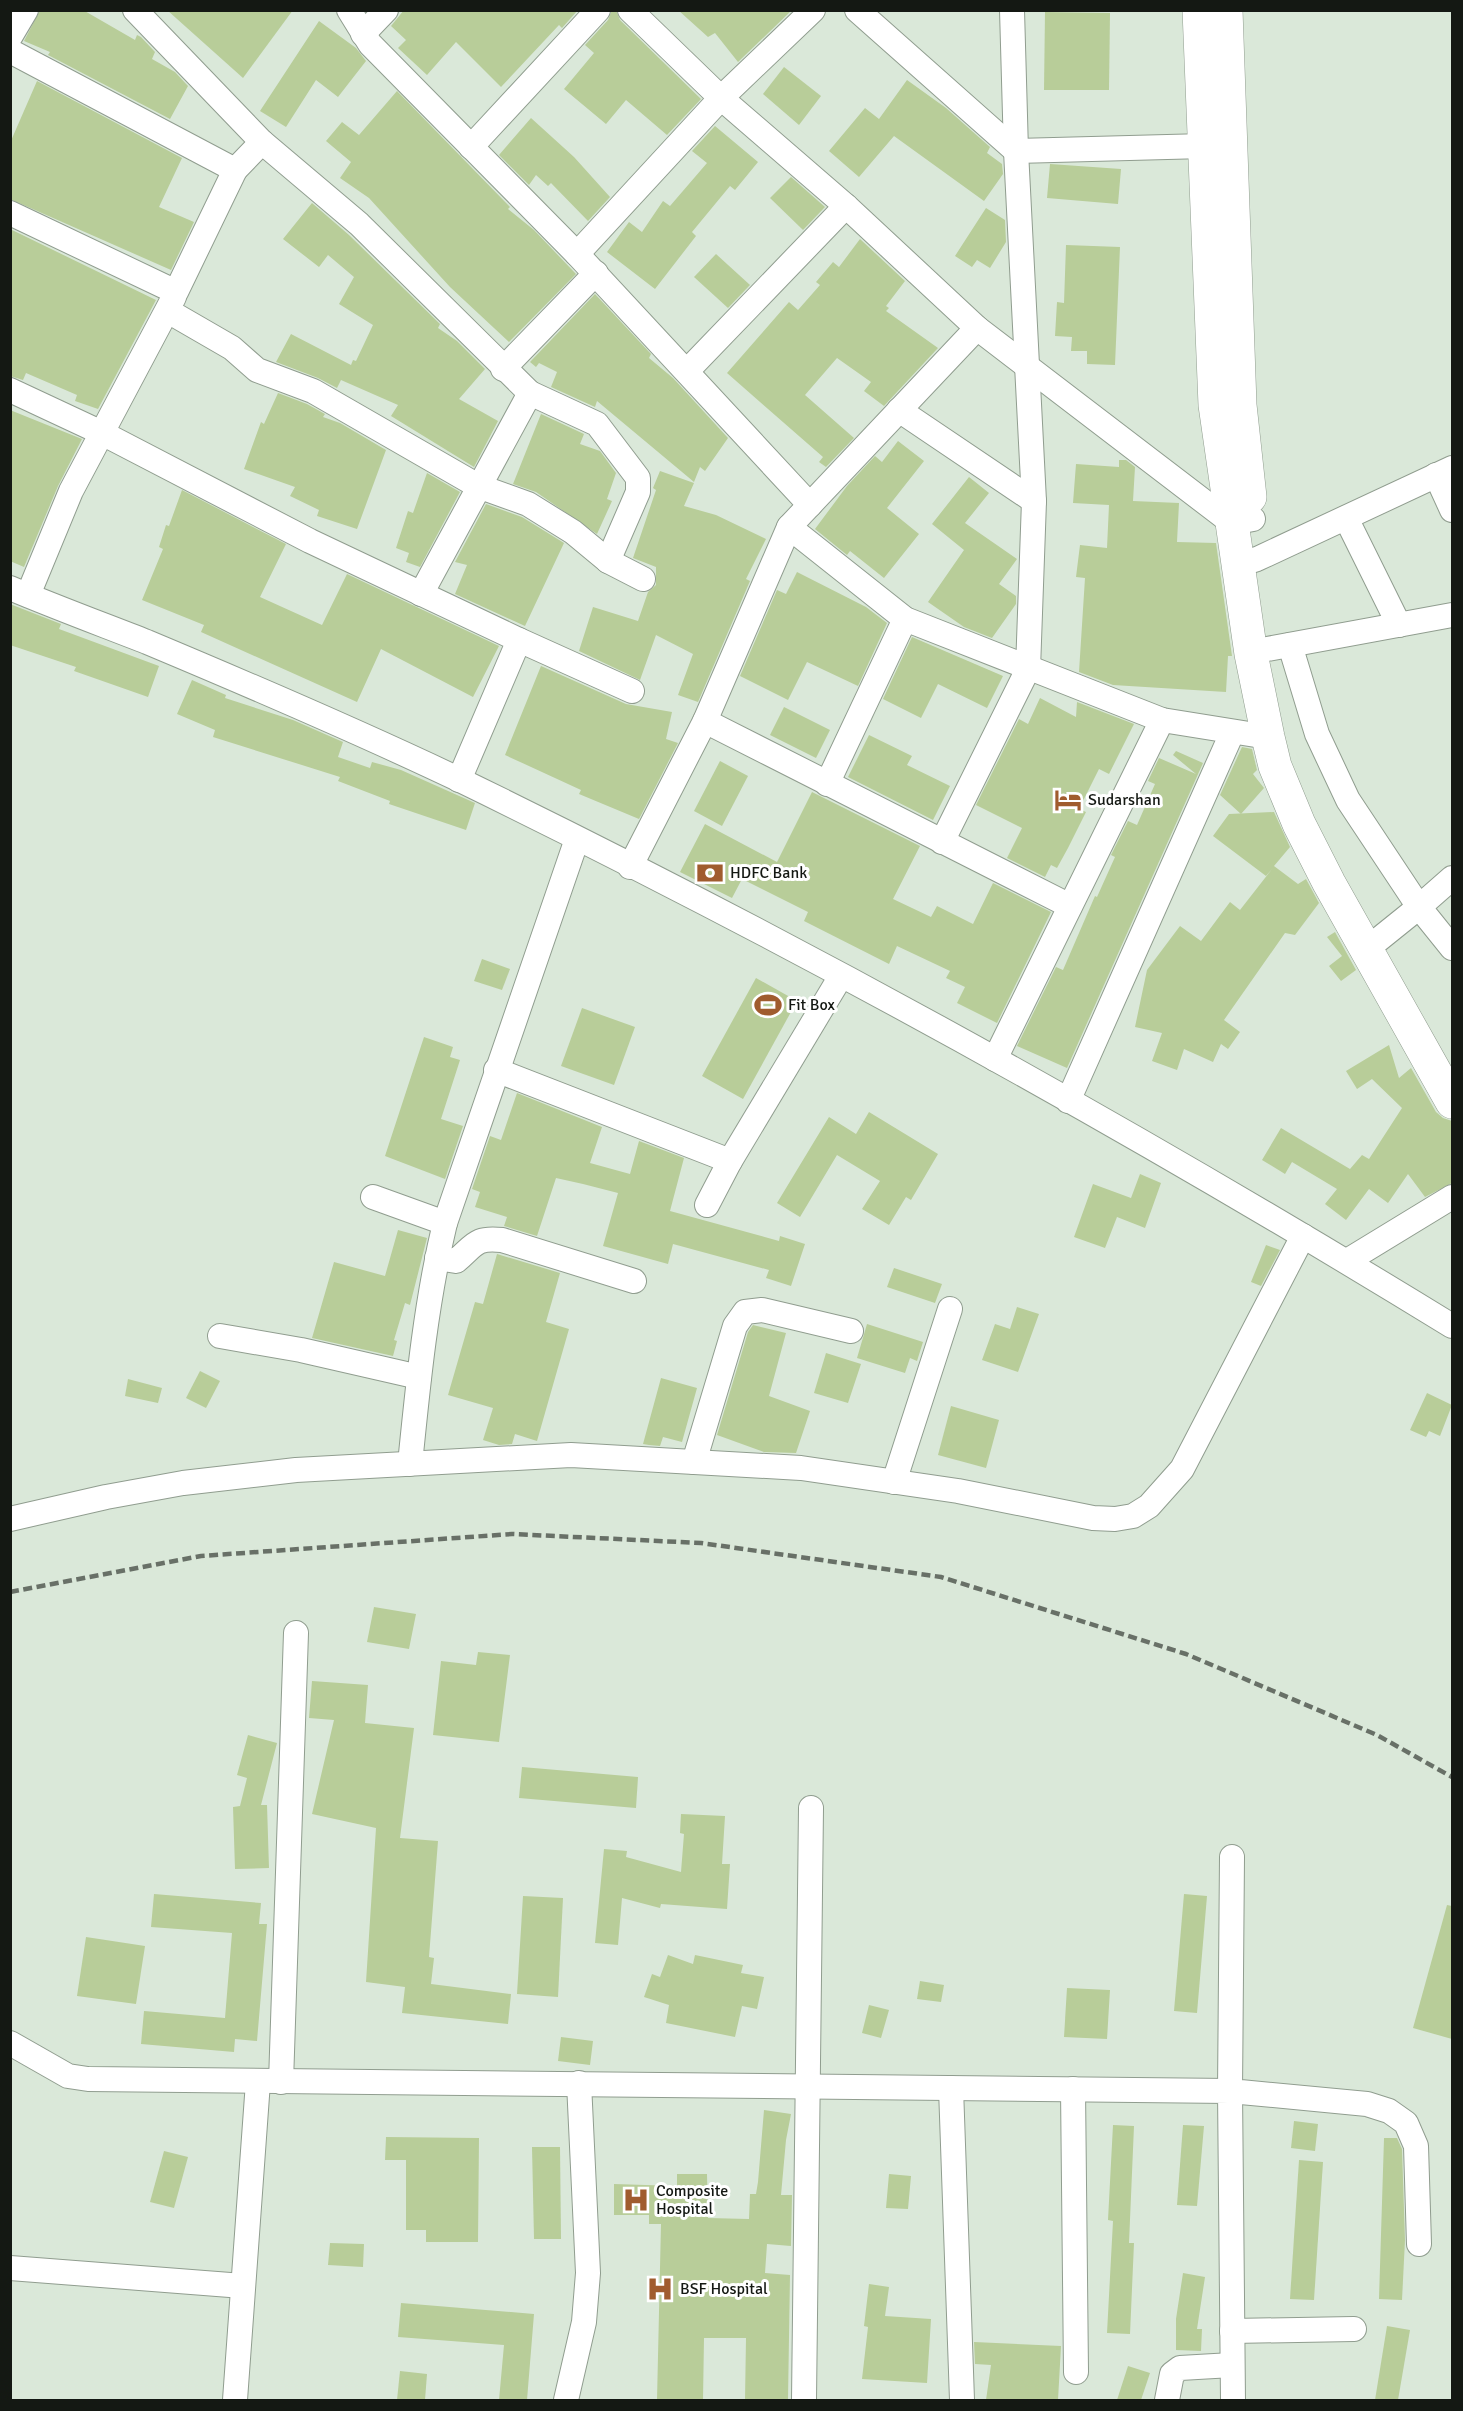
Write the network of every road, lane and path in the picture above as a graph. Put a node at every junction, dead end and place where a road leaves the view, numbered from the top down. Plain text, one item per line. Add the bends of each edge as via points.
1 (26, 10) edge
2 (135, 10) edge
3 (349, 10) edge
4 (386, 10) edge
5 (598, 10) edge
6 (630, 10) edge
7 (813, 10) edge
8 (857, 10) edge
9 (1012, 10) edge
10 (1200, 10) edge
11 (1226, 10) edge
12 (363, 34) junction
13 (10, 37) edge
14 (10, 51) edge
15 (721, 98) junction
16 (262, 142) junction
17 (1205, 146) junction
18 (471, 147) junction
19 (1016, 151) junction
20 (235, 170) junction
21 (846, 206) junction
22 (10, 213) edge
23 (577, 254) junction
24 (596, 273) junction
25 (172, 301) junction
26 (977, 328) junction
27 (1026, 364) junction
28 (503, 369) junction
29 (688, 370) junction
30 (10, 390) edge
31 (530, 393) junction
32 (899, 410) junction
33 (102, 433) junction
34 (1444, 472) edge
35 (478, 486) junction
36 (1034, 501) junction
37 (810, 505) junction
38 (1452, 510) edge
39 (1346, 518) junction
40 (1242, 521) junction
41 (789, 527) junction
42 (608, 561) junction
43 (1248, 562) junction
44 (643, 579) dead end
45 (19, 591) edge
46 (421, 594) junction
47 (1452, 615) edge
48 (905, 619) junction
49 (1399, 625) junction
50 (519, 640) junction
51 (1278, 647) junction
52 (1028, 669) junction
53 (632, 691) dead end
54 (1162, 720) junction
55 (705, 721) junction
56 (1232, 733) junction
57 (1268, 738) junction
58 (459, 780) junction
59 (827, 784) junction
60 (577, 839) junction
61 (942, 842) junction
62 (630, 867) junction
63 (1452, 878) edge
64 (1070, 906) junction
65 (1419, 907) junction
66 (1378, 940) junction
67 (1452, 948) edge
68 (841, 976) junction
69 (995, 1059) junction
70 (496, 1070) junction
71 (1452, 1071) edge
72 (1068, 1101) junction
73 (1452, 1102) edge
74 (730, 1161) junction
75 (373, 1197) dead end
76 (1452, 1197) edge
77 (707, 1205) dead end
78 (445, 1223) junction
79 (1303, 1236) junction
80 (437, 1258) junction
81 (1347, 1261) junction
82 (634, 1281) dead end
83 (950, 1309) dead end
84 (1452, 1326) edge
85 (851, 1331) dead end
86 (220, 1336) dead end
87 (419, 1377) junction
88 (694, 1462) junction
89 (410, 1464) junction
90 (894, 1482) junction
91 (10, 1519) edge
92 (296, 1633) dead end
93 (811, 1808) dead end
94 (1232, 1857) dead end
95 (10, 2043) edge
96 (270, 2082) junction
97 (579, 2083) junction
98 (808, 2085) junction
99 (951, 2088) junction
100 (1073, 2089) junction
101 (1230, 2091) junction
102 (1419, 2244) dead end
103 (10, 2268) edge
104 (243, 2286) junction
105 (1354, 2329) dead end
106 (1232, 2331) junction
107 (1232, 2365) junction
108 (1076, 2372) dead end
109 (235, 2400) edge
110 (566, 2400) edge
111 (804, 2400) edge
112 (962, 2400) edge
113 (1167, 2400) edge
114 (1233, 2400) edge

1 - 13 street
2 - 16 street
3 - 12 street
4 - 12 street
5 - 18 street
6 - 15 street
7 - 15 street
8 - 19 street
9 - 19 street
10 - 17 main road
11 - 40 main road
12 - 18 street
14 - 20 street
15 - 21 street
15 - 23 street
16 - 20 street
16 - 28 street via 359,224
17 - 19 street
17 - 40 main road via 1215,405
18 - 23 street
19 - 27 street
20 - 25 street
21 - 26 street
21 - 29 street
22 - 25 street
23 - 24 street
24 - 28 street
24 - 29 street
25 - 33 street
25 - 35 street via 256,369 313,391
26 - 27 street
26 - 32 street
27 - 36 street
27 - 40 street
28 - 31 street
29 - 37 street
30 - 33 street
31 - 35 street
31 - 42 street via 597,424 638,478 638,492
32 - 36 street
32 - 37 street
33 - 45 street
33 - 46 street
34 - 38 street
34 - 39 street
35 - 42 street via 528,504 573,532
35 - 46 street
36 - 52 street
37 - 41 street
39 - 43 street
39 - 49 street
40 - 43 main road
41 - 48 street
41 - 55 street
42 - 44 street
43 - 51 main road
43 - 57 main road via 1251,654
45 - 58 street via 169,652
46 - 50 street
47 - 49 street
48 - 52 street
48 - 59 street
49 - 51 street
50 - 53 street
50 - 58 street
51 - 65 street via 1348,800
51 - 66 main road via 1291,760 1342,877
52 - 54 street
52 - 61 street
54 - 56 street
54 - 64 street
55 - 59 street
55 - 62 street
56 - 57 street
56 - 72 street
57 - 73 main road via 1299,824
58 - 60 street
59 - 61 street
60 - 62 street
60 - 70 street
61 - 64 street
62 - 68 street
63 - 65 street
64 - 69 street
65 - 66 street
65 - 67 street
66 - 71 main road
68 - 69 street
68 - 74 street
69 - 72 street
70 - 74 street
70 - 78 street
72 - 79 street
74 - 77 street
75 - 78 street
76 - 81 street
78 - 80 street
79 - 81 street
79 - 90 street via 1182,1469 1149,1506 1133,1516 1093,1518
80 - 82 street via 456,1261 475,1242 485,1238
80 - 87 street
81 - 84 street
83 - 90 street
85 - 88 street via 762,1310 745,1312 735,1326
86 - 87 street
87 - 89 street
88 - 89 street via 571,1455
88 - 90 street via 801,1468
89 - 91 street via 296,1470 183,1483
92 - 96 street
93 - 98 street
94 - 101 street
95 - 96 street via 68,2076
96 - 97 street
96 - 104 street
97 - 98 street
97 - 110 street via 588,2273 584,2322
98 - 99 street
98 - 111 street
99 - 100 street
99 - 112 street
100 - 101 street
100 - 108 street
101 - 102 street via 1367,2104 1389,2111 1406,2124 1416,2146
101 - 106 street
103 - 104 street
104 - 109 street
105 - 106 street
106 - 107 street
107 - 113 street via 1180,2368 1172,2374
107 - 114 street

